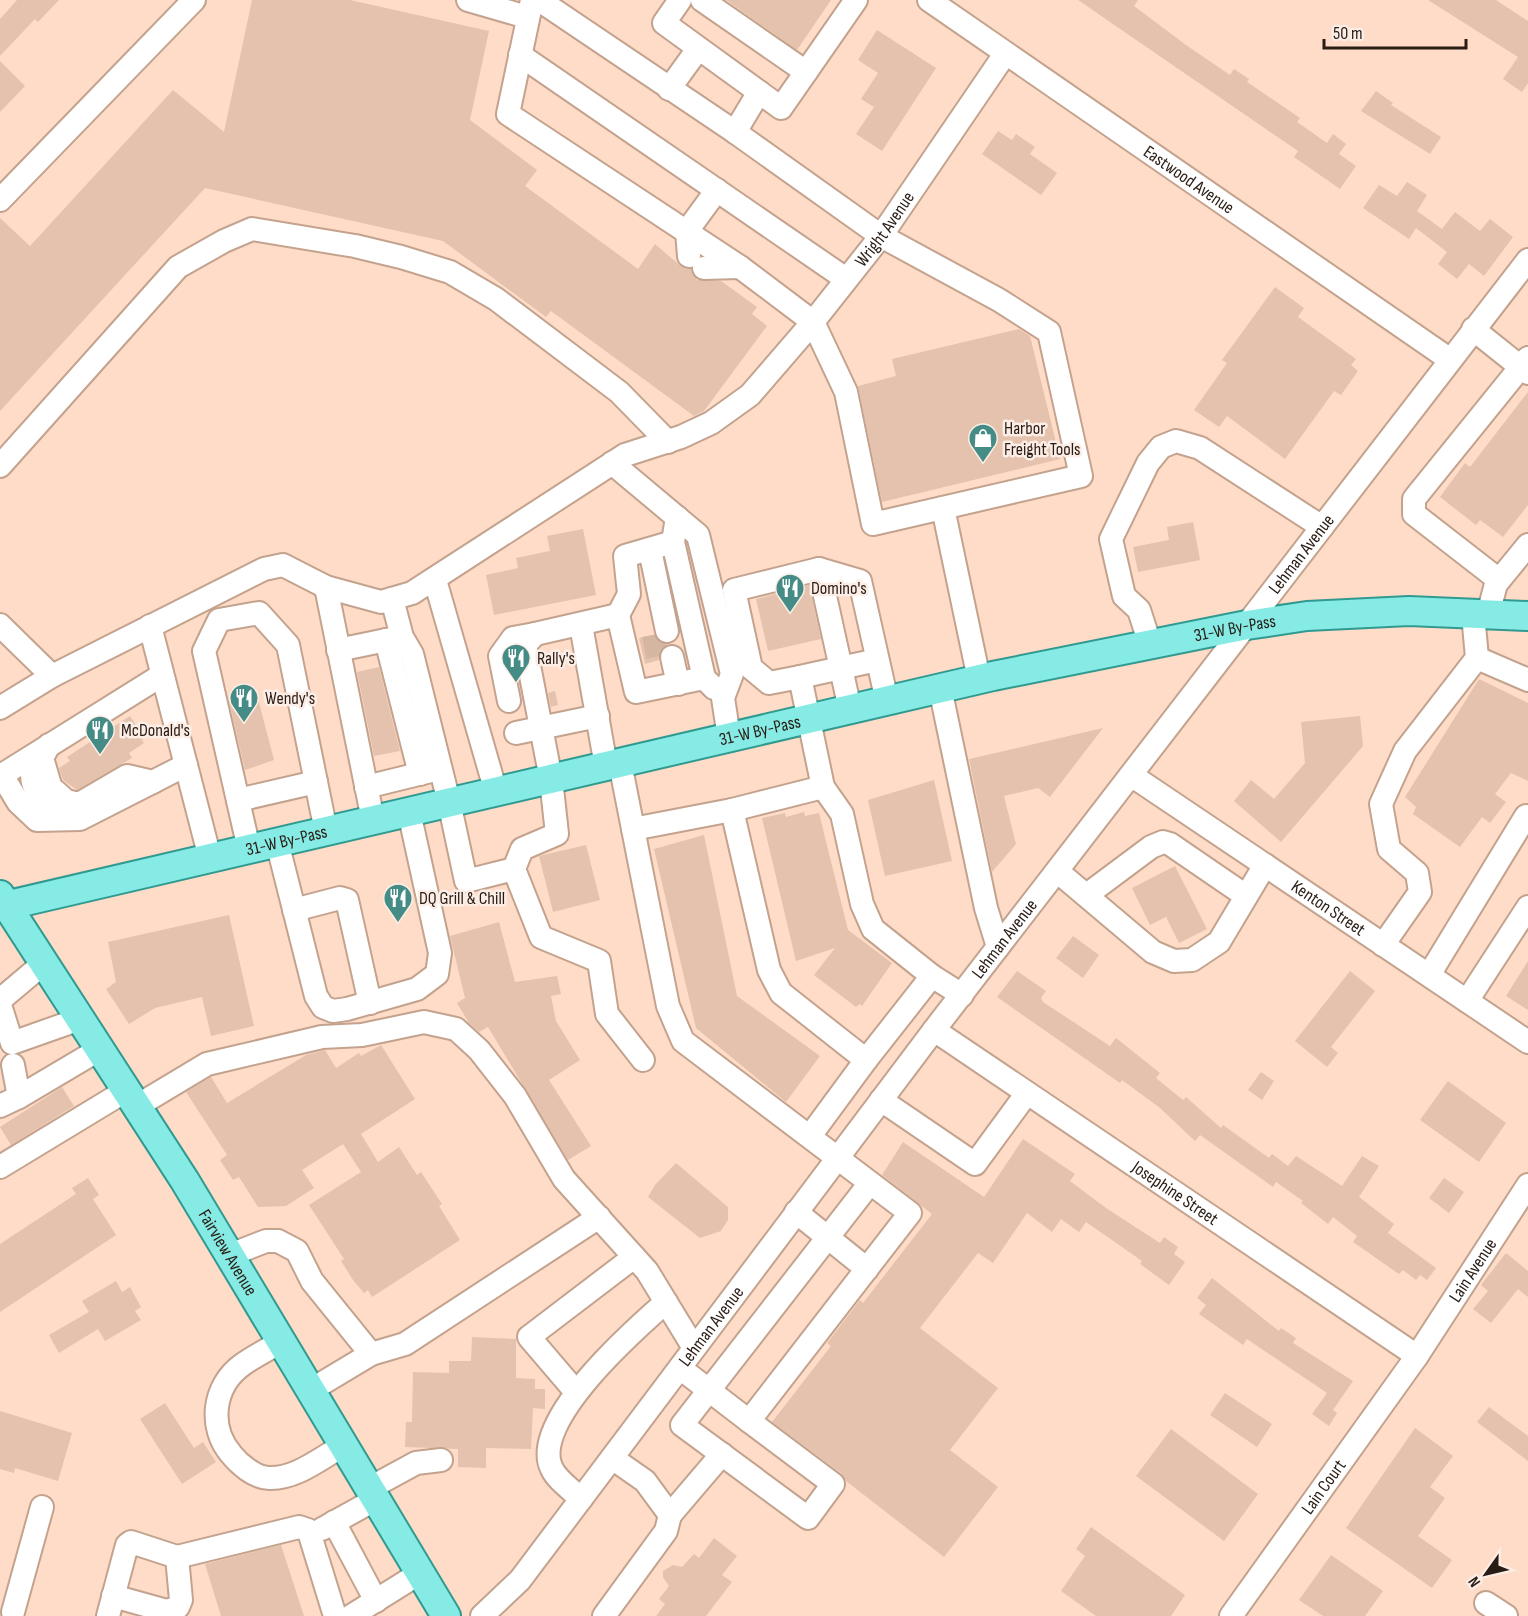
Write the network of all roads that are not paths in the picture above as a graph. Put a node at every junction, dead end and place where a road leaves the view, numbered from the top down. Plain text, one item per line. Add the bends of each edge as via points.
1 (194, 0) edge
2 (468, 0) edge
3 (680, 0) edge
4 (702, 0) edge
5 (856, 0) edge
6 (929, 0) edge
7 (532, 6) edge
8 (698, 49) junction
9 (1005, 54) junction
10 (520, 55) junction
11 (806, 72) junction
12 (669, 89) junction
13 (759, 92) junction
14 (735, 132) junction
15 (717, 190) junction
16 (0, 200) edge
17 (687, 231) junction
18 (881, 236) junction
19 (1528, 260) edge
20 (740, 267) junction
21 (846, 279) junction
22 (813, 322) junction
23 (1473, 330) junction
24 (1449, 359) junction
25 (1525, 366) edge
26 (668, 442) junction
27 (612, 463) junction
28 (0, 466) edge
29 (943, 508) junction
30 (677, 517) junction
31 (1322, 527) junction
32 (673, 542) junction
33 (1528, 545) edge
34 (645, 552) junction
35 (819, 569) junction
36 (435, 580) junction
37 (1499, 580) junction
38 (326, 587) junction
39 (392, 599) junction
40 (1480, 614) junction
41 (618, 615) junction
42 (1528, 616) edge
43 (0, 625) edge
44 (581, 625) junction
45 (1247, 625) junction
46 (150, 626) junction
47 (660, 633) tunnel mouth
48 (535, 634) junction
49 (394, 639) junction
50 (1150, 644) junction
51 (338, 650) junction
52 (1477, 658) junction
53 (665, 659) tunnel mouth
54 (877, 660) junction
55 (841, 668) junction
56 (742, 671) junction
57 (52, 675) junction
58 (162, 675) junction
59 (800, 677) junction
60 (704, 678) junction
61 (978, 679) junction
62 (1528, 680) edge
63 (671, 685) junction
64 (940, 688) junction
65 (723, 698) junction
66 (887, 701) junction
67 (0, 708) edge
68 (850, 709) junction
69 (513, 716) junction
70 (597, 716) junction
71 (809, 719) junction
72 (541, 728) junction
73 (729, 737) junction
74 (46, 751) junction
75 (613, 764) junction
76 (186, 765) junction
77 (430, 771) junction
78 (1, 774) edge
79 (1131, 775) junction
80 (544, 780) junction
81 (316, 782) junction
82 (366, 787) junction
83 (823, 787) junction
84 (496, 792) junction
85 (238, 800) junction
86 (449, 802) junction
87 (732, 810) junction
88 (75, 812) junction
89 (409, 812) junction
90 (1528, 817) edge
91 (373, 820) junction
92 (633, 829) junction
93 (326, 831) junction
94 (277, 842) junction
95 (249, 849) junction
96 (210, 858) junction
97 (1264, 865) junction
98 (514, 869) junction
99 (1057, 871) junction
100 (1088, 894) junction
101 (1246, 896) junction
102 (2, 902) edge
103 (1528, 907) edge
104 (294, 910) junction
105 (1383, 945) junction
106 (998, 947) junction
107 (44, 963) junction
108 (1429, 975) junction
109 (932, 976) junction
110 (962, 995) junction
111 (0, 1000) edge
112 (1467, 1001) junction
113 (370, 1003) junction
114 (0, 1005) edge
115 (80, 1019) junction
116 (934, 1030) junction
117 (1528, 1042) edge
118 (100, 1049) junction
119 (8, 1058) edge
120 (644, 1060) dead end
121 (866, 1060) junction
122 (1028, 1093) junction
123 (132, 1098) junction
124 (881, 1100) junction
125 (9, 1101) edge
126 (810, 1136) junction
127 (837, 1158) junction
128 (0, 1167) edge
129 (870, 1183) junction
130 (1525, 1196) edge
131 (796, 1212) junction
132 (599, 1216) junction
133 (827, 1238) junction
134 (230, 1255) junction
135 (634, 1257) junction
136 (867, 1269) junction
137 (666, 1302) junction
138 (282, 1341) junction
139 (694, 1348) junction
140 (371, 1354) junction
141 (1417, 1356) junction
142 (680, 1368) junction
143 (311, 1390) junction
144 (709, 1390) junction
145 (576, 1392) junction
146 (749, 1421) junction
147 (344, 1445) junction
148 (722, 1454) junction
149 (612, 1458) junction
150 (441, 1460) dead end
151 (373, 1493) junction
152 (581, 1499) junction
153 (42, 1507) dead end
154 (670, 1515) junction
155 (334, 1522) junction
156 (310, 1535) junction
157 (177, 1557) junction
158 (420, 1573) junction
159 (376, 1601) junction
160 (1486, 1603) dead end
161 (111, 1606) edge
162 (13, 1612) edge
163 (335, 1616) edge
164 (351, 1616) edge
165 (446, 1616) edge
166 (482, 1616) edge
167 (604, 1616) edge
168 (1231, 1616) edge
169 (1506, 1616) edge

1 - 16 street
2 - 7 street
3 - 8 street via 664,23
4 - 11 street
5 - 11 street
6 - 9 street, Eastwood Avenue
7 - 10 street
7 - 12 street
8 - 12 street
8 - 13 street
9 - 18 street, Wright Avenue
9 - 24 street, Eastwood Avenue
10 - 15 street
10 - 17 street via 508,114
11 - 13 street via 781,108
12 - 14 street
13 - 14 street
14 - 18 street
15 - 17 street
15 - 21 street
17 - 20 street
17 - 20 street via 696,262
18 - 21 street, Wright Avenue
18 - 29 street via 999,300 1048,332 1059,376 1081,476
19 - 23 street, Lehman Avenue
20 - 22 street
21 - 22 street, Wright Avenue
22 - 26 street, Wright Avenue via 750,395 711,423
22 - 29 street via 846,392 873,524
23 - 24 street, Lehman Avenue
23 - 25 street
24 - 31 street, Lehman Avenue
25 - 37 street via 1414,499 1414,514
26 - 27 street, Wright Avenue
26 - 28 street via 610,385 496,299 450,272 355,246 252,229 178,267
27 - 30 street
27 - 36 street, Wright Avenue
29 - 61 street
30 - 32 street
30 - 56 street via 698,535
31 - 45 street, Lehman Avenue
31 - 50 street via 1200,448 1176,441 1161,447 1148,464 1111,539 1124,596 1138,610
32 - 34 street
32 - 60 street
33 - 37 street
34 - 41 street via 625,556 629,594
34 - 47 street
35 - 54 street via 860,581
35 - 55 street
35 - 56 street via 734,590
36 - 39 street, Wright Avenue
36 - 84 street
37 - 40 street
38 - 39 street via 381,602
38 - 46 street via 283,566 264,569
38 - 51 street
39 - 49 street
40 - 42 main road, 31-W By-Pass
40 - 45 main road, 31-W By-Pass via 1307,616
40 - 52 street
41 - 44 street
41 - 63 street via 636,692
43 - 57 street
44 - 48 street
44 - 70 street
45 - 50 main road, 31-W By-Pass
45 - 79 street, Lehman Avenue
46 - 57 street
46 - 58 street
48 - 69 street via 513,638 500,656
48 - 72 street via 525,645
49 - 51 street
49 - 77 street
50 - 61 main road, 31-W By-Pass
51 - 82 street
52 - 62 street
52 - 105 street via 1405,751 1381,804 1389,849 1417,873 1420,892
53 - 63 street
54 - 55 street
54 - 66 street
55 - 59 street
55 - 68 street
56 - 59 street via 769,683
56 - 65 street
57 - 67 street
58 - 74 street
58 - 76 street
59 - 71 street
60 - 63 street
60 - 65 street
61 - 64 main road, 31-W By-Pass
64 - 66 main road, 31-W By-Pass
64 - 106 street via 986,908
65 - 73 street
66 - 68 main road, 31-W By-Pass
68 - 71 main road, 31-W By-Pass
69 - 72 street
69 - 80 street
70 - 72 street
70 - 75 street
71 - 73 main road, 31-W By-Pass
71 - 83 street
72 - 80 street
73 - 75 main road, 31-W By-Pass
74 - 78 street
74 - 88 street via 30,780 66,801
75 - 80 main road, 31-W By-Pass
75 - 92 street
76 - 88 street via 80,819
76 - 96 street
77 - 82 street
77 - 86 street
78 - 88 street via 18,802 37,820
79 - 97 street, Kenton Street
79 - 99 street, Lehman Avenue
80 - 84 main road, 31-W By-Pass
80 - 98 street via 557,834 522,849
81 - 85 street
81 - 85 street via 288,645 259,614 219,621 204,651
81 - 93 street
82 - 91 street
83 - 87 street
83 - 109 street via 842,814 862,904 873,929
84 - 86 main road, 31-W By-Pass
85 - 95 street
86 - 89 main road, 31-W By-Pass
86 - 98 street via 466,881
87 - 92 street
87 - 121 street via 769,970 781,993
89 - 91 main road, 31-W By-Pass
89 - 113 street via 440,963 437,974 424,987
90 - 108 street
91 - 93 main road, 31-W By-Pass
92 - 126 street via 668,1006 683,1041
93 - 94 main road, 31-W By-Pass
94 - 95 main road, 31-W By-Pass
94 - 104 street
95 - 96 main road, 31-W By-Pass
96 - 102 main road, 31-W By-Pass
97 - 101 street
97 - 105 street, Kenton Street
98 - 120 street via 541,937 599,961 607,1014
99 - 100 street
99 - 106 street, Lehman Avenue
100 - 101 street via 1163,842
100 - 101 street via 1153,952 1174,961 1192,960 1219,942
102 - 107 main road, Fairview Avenue
103 - 112 street
104 - 113 street via 316,996 323,1007 333,1011
104 - 113 street via 340,898 347,900
105 - 108 street, Kenton Street
106 - 110 street, Lehman Avenue
107 - 111 street
107 - 115 main road, Fairview Avenue
108 - 112 street, Kenton Street
109 - 110 street
109 - 121 street
110 - 116 street, Lehman Avenue
112 - 117 street, Kenton Street
114 - 119 street
115 - 118 main road, Fairview Avenue
115 - 119 street
116 - 122 street, Josephine Street
116 - 124 street, Lehman Avenue
118 - 123 main road, Fairview Avenue
118 - 125 street
119 - 125 street
121 - 126 street
122 - 124 street via 975,1164
122 - 141 street, Josephine Street
123 - 128 street
123 - 132 street via 207,1064 322,1037 362,1035 423,1022 456,1029 479,1050 515,1096 564,1179
123 - 134 main road, Fairview Avenue
124 - 127 street, Lehman Avenue
126 - 127 street
127 - 129 street
127 - 131 street, Lehman Avenue
129 - 133 street
129 - 136 street via 910,1214
130 - 141 street, Lain Avenue
131 - 133 street
131 - 139 street, Lehman Avenue
132 - 135 street
132 - 140 street via 405,1344
133 - 136 street
133 - 144 street
134 - 138 main road, Fairview Avenue
134 - 140 street via 266,1241 278,1241 297,1251 312,1281
135 - 137 street
135 - 145 street via 529,1337
136 - 146 street
137 - 139 street
137 - 145 street
138 - 143 main road, Fairview Avenue
138 - 147 street via 240,1366 222,1390 214,1413 224,1447 239,1464 266,1478 296,1473
139 - 142 street, Lehman Avenue
140 - 143 street
141 - 168 street, Lain Court
142 - 144 street
142 - 149 street, Lehman Avenue
143 - 147 main road, Fairview Avenue
144 - 146 street
144 - 148 street via 682,1425
145 - 152 street via 548,1440 548,1454 552,1470
146 - 148 street via 833,1484 808,1518
147 - 151 main road, Fairview Avenue
148 - 154 street
149 - 152 street, Lehman Avenue
149 - 154 street via 645,1481
150 - 151 street via 416,1463
151 - 155 street
151 - 158 main road, Fairview Avenue
152 - 166 street, Lehman Avenue via 520,1580
153 - 162 street
154 - 167 street via 666,1531
155 - 156 street
155 - 159 street
156 - 157 street via 299,1527
156 - 163 street
157 - 161 street via 131,1542
157 - 161 street via 181,1600 178,1607 167,1611
158 - 159 street
158 - 165 main road, Fairview Avenue
159 - 164 street
160 - 169 street

